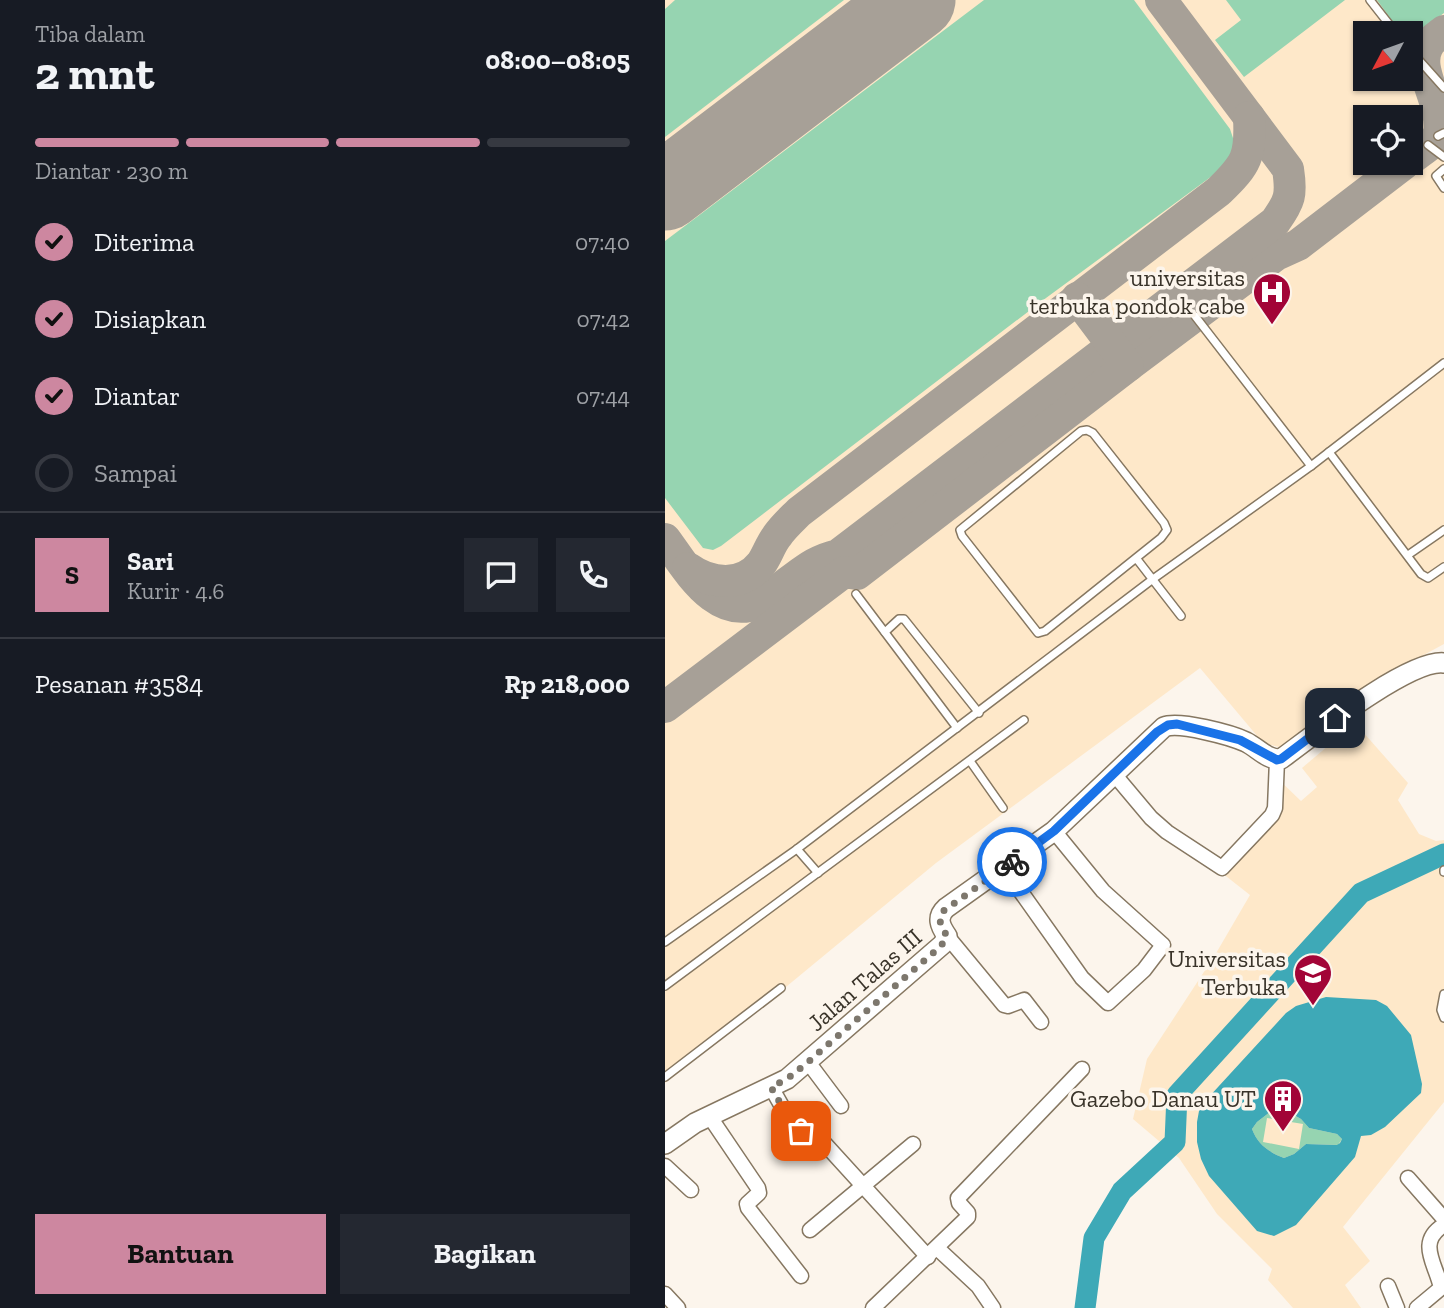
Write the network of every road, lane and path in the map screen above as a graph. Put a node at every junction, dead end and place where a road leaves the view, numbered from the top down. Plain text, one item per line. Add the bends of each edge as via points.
1 (1370, 0) edge
2 (1387, 21) edge
3 (1423, 64) edge
4 (1444, 88) edge
5 (1428, 145) dead end
6 (1444, 157) edge
7 (1444, 169) edge
8 (1444, 188) edge
9 (1195, 316) dead end
10 (1444, 363) edge
11 (1329, 452) junction
12 (1311, 466) junction
13 (1444, 530) edge
14 (1408, 555) junction
15 (1136, 558) junction
16 (1444, 567) edge
17 (1153, 579) junction
18 (856, 594) dead end
19 (1181, 616) dead end
20 (885, 632) junction
21 (1444, 663) edge
22 (978, 712) junction
23 (1024, 720) dead end
24 (957, 728) junction
25 (1277, 760) junction
26 (970, 761) junction
27 (1114, 774) junction
28 (1003, 808) dead end
29 (1054, 831) junction
30 (797, 849) junction
31 (1003, 868) junction
32 (818, 873) junction
33 (947, 936) junction
34 (665, 942) edge
35 (665, 986) edge
36 (781, 988) dead end
37 (1444, 994) edge
38 (1444, 1018) edge
39 (1041, 1022) dead end
40 (808, 1062) junction
41 (1082, 1069) dead end
42 (665, 1077) edge
43 (771, 1087) junction
44 (841, 1105) dead end
45 (710, 1117) junction
46 (665, 1144) edge
47 (913, 1144) dead end
48 (665, 1166) edge
49 (1408, 1178) dead end
50 (861, 1185) junction
51 (691, 1190) dead end
52 (1444, 1219) edge
53 (1444, 1225) edge
54 (810, 1230) dead end
55 (932, 1253) junction
56 (801, 1276) dead end
57 (1388, 1286) dead end
58 (1441, 1291) edge
59 (665, 1294) edge
60 (678, 1308) edge
61 (873, 1308) edge
62 (993, 1308) edge
63 (1398, 1308) edge
64 (1417, 1308) edge

1 - 2 lane
3 - 4 lane
5 - 6 lane
7 - 8 lane via 1436,176
9 - 12 lane
10 - 11 lane
11 - 12 lane
11 - 14 lane
12 - 17 lane
13 - 14 lane
14 - 16 lane via 1428,578
15 - 15 lane via 1167,530 1087,430 960,530 1038,633
15 - 17 lane
17 - 19 lane
17 - 22 lane
18 - 20 lane
20 - 22 lane via 904,619
20 - 24 lane
21 - 25 street via 1428,664 1360,702
22 - 24 lane
23 - 26 lane
24 - 30 lane
25 - 27 street, Jalan Talas III via 1240,740 1173,724 1157,732
25 - 27 street via 1272,815 1222,868 1167,832
26 - 28 lane
26 - 32 lane
27 - 29 street, Jalan Talas III
29 - 31 street, Jalan Talas III
29 - 31 street via 1103,891 1163,945 1108,1003 1082,978
30 - 32 lane
30 - 34 lane
31 - 33 street, Jalan Talas III via 942,912 940,924
32 - 35 lane
33 - 39 street via 1005,1005 1024,1000
33 - 40 street, Jalan Talas III
36 - 42 lane
37 - 38 lane
40 - 43 street, Jalan Talas III
40 - 44 street
41 - 55 street via 958,1198 969,1215
43 - 45 street, Jalan Talas III
43 - 50 street via 801,1131 823,1142
45 - 46 street, Jalan Talas III
45 - 56 street via 759,1190 748,1208
47 - 50 street
48 - 51 street
49 - 52 street
50 - 54 street
50 - 55 street
53 - 58 street via 1433,1232 1429,1245
55 - 61 street
55 - 62 street via 978,1286
57 - 63 street
58 - 64 street
59 - 60 street

